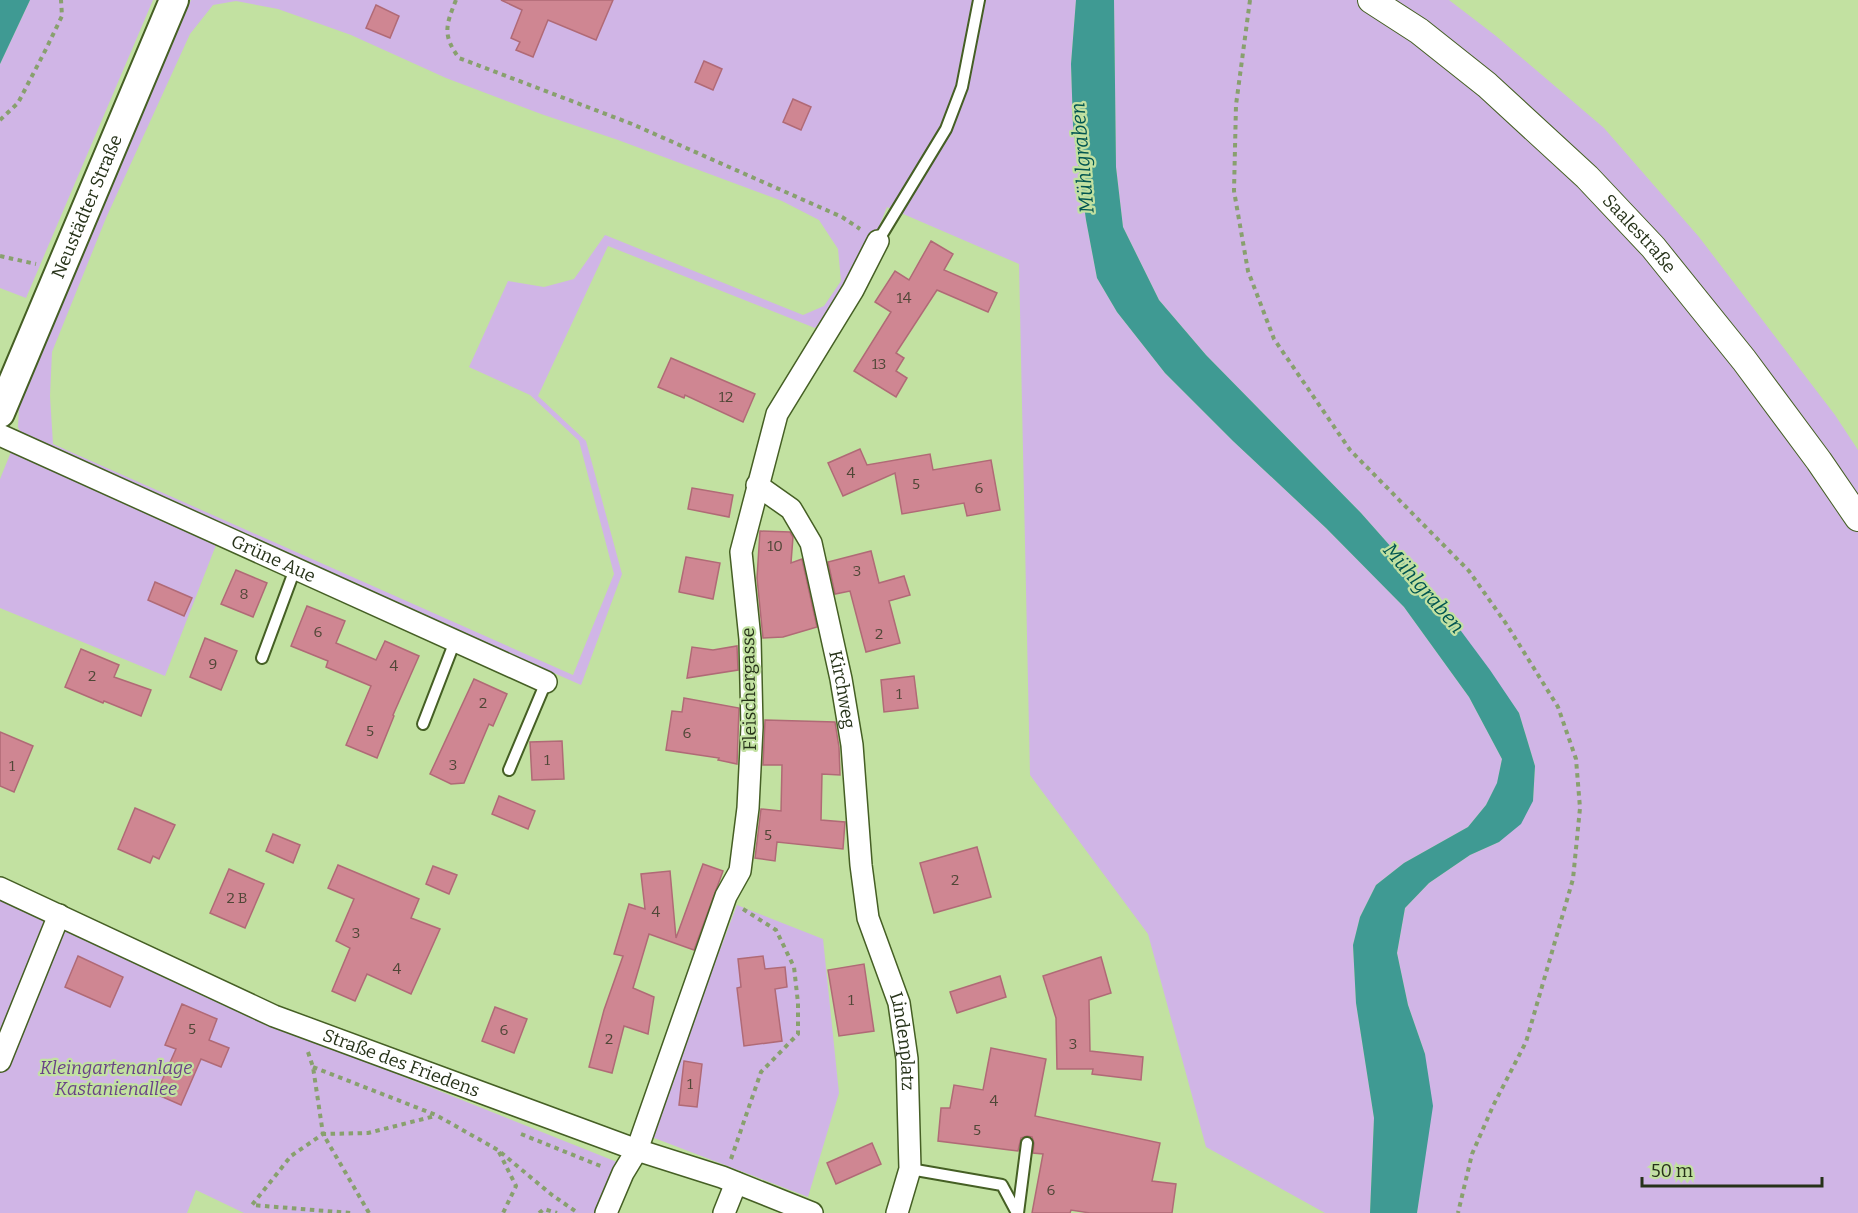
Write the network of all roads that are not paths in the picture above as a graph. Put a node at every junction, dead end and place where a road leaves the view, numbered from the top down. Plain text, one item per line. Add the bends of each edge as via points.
1 (174, 0) edge
2 (979, 0) edge
3 (1371, 0) edge
4 (878, 241) joint
5 (0, 413) edge
6 (0, 435) edge
7 (757, 485) junction
8 (1858, 518) edge
9 (295, 569) junction
10 (455, 641) junction
11 (262, 658) dead end
12 (546, 682) joint
13 (423, 724) dead end
14 (509, 770) dead end
15 (0, 888) edge
16 (59, 915) junction
17 (868, 918) joint
18 (0, 1061) edge
19 (1027, 1143) dead end
20 (637, 1150) junction
21 (910, 1169) junction
22 (729, 1180) junction
23 (606, 1213) edge
24 (724, 1213) edge
25 (812, 1213) edge
26 (897, 1213) edge
27 (1018, 1213) edge

1 - 5 main road, Neustädter Straße
2 - 4 lane via 962,87 946,129
3 - 8 street, Saalestraße via 1419,31 1487,85 1587,177 1653,247 1744,360
4 - 7 street, Fleischergasse via 853,290 777,414
6 - 9 street, Grüne Aue
7 - 17 street, Kirchweg via 791,509 811,543 852,745
7 - 20 street, Fleischergasse via 741,552 750,639 752,726 740,871 726,896
9 - 10 street, Grüne Aue
9 - 11 lane
10 - 12 street, Grüne Aue
10 - 13 lane
12 - 14 lane
15 - 16 street, Straße des Friedens
16 - 18 street
16 - 20 street, Straße des Friedens via 274,1016
17 - 21 street, Lindenplatz via 899,1003 907,1059
19 - 27 lane
20 - 22 street, Straße des Friedens
20 - 23 street, Fleischergasse
21 - 26 street, Lindenplatz
21 - 27 lane via 1002,1185
22 - 24 street
22 - 25 street, Straße des Friedens

